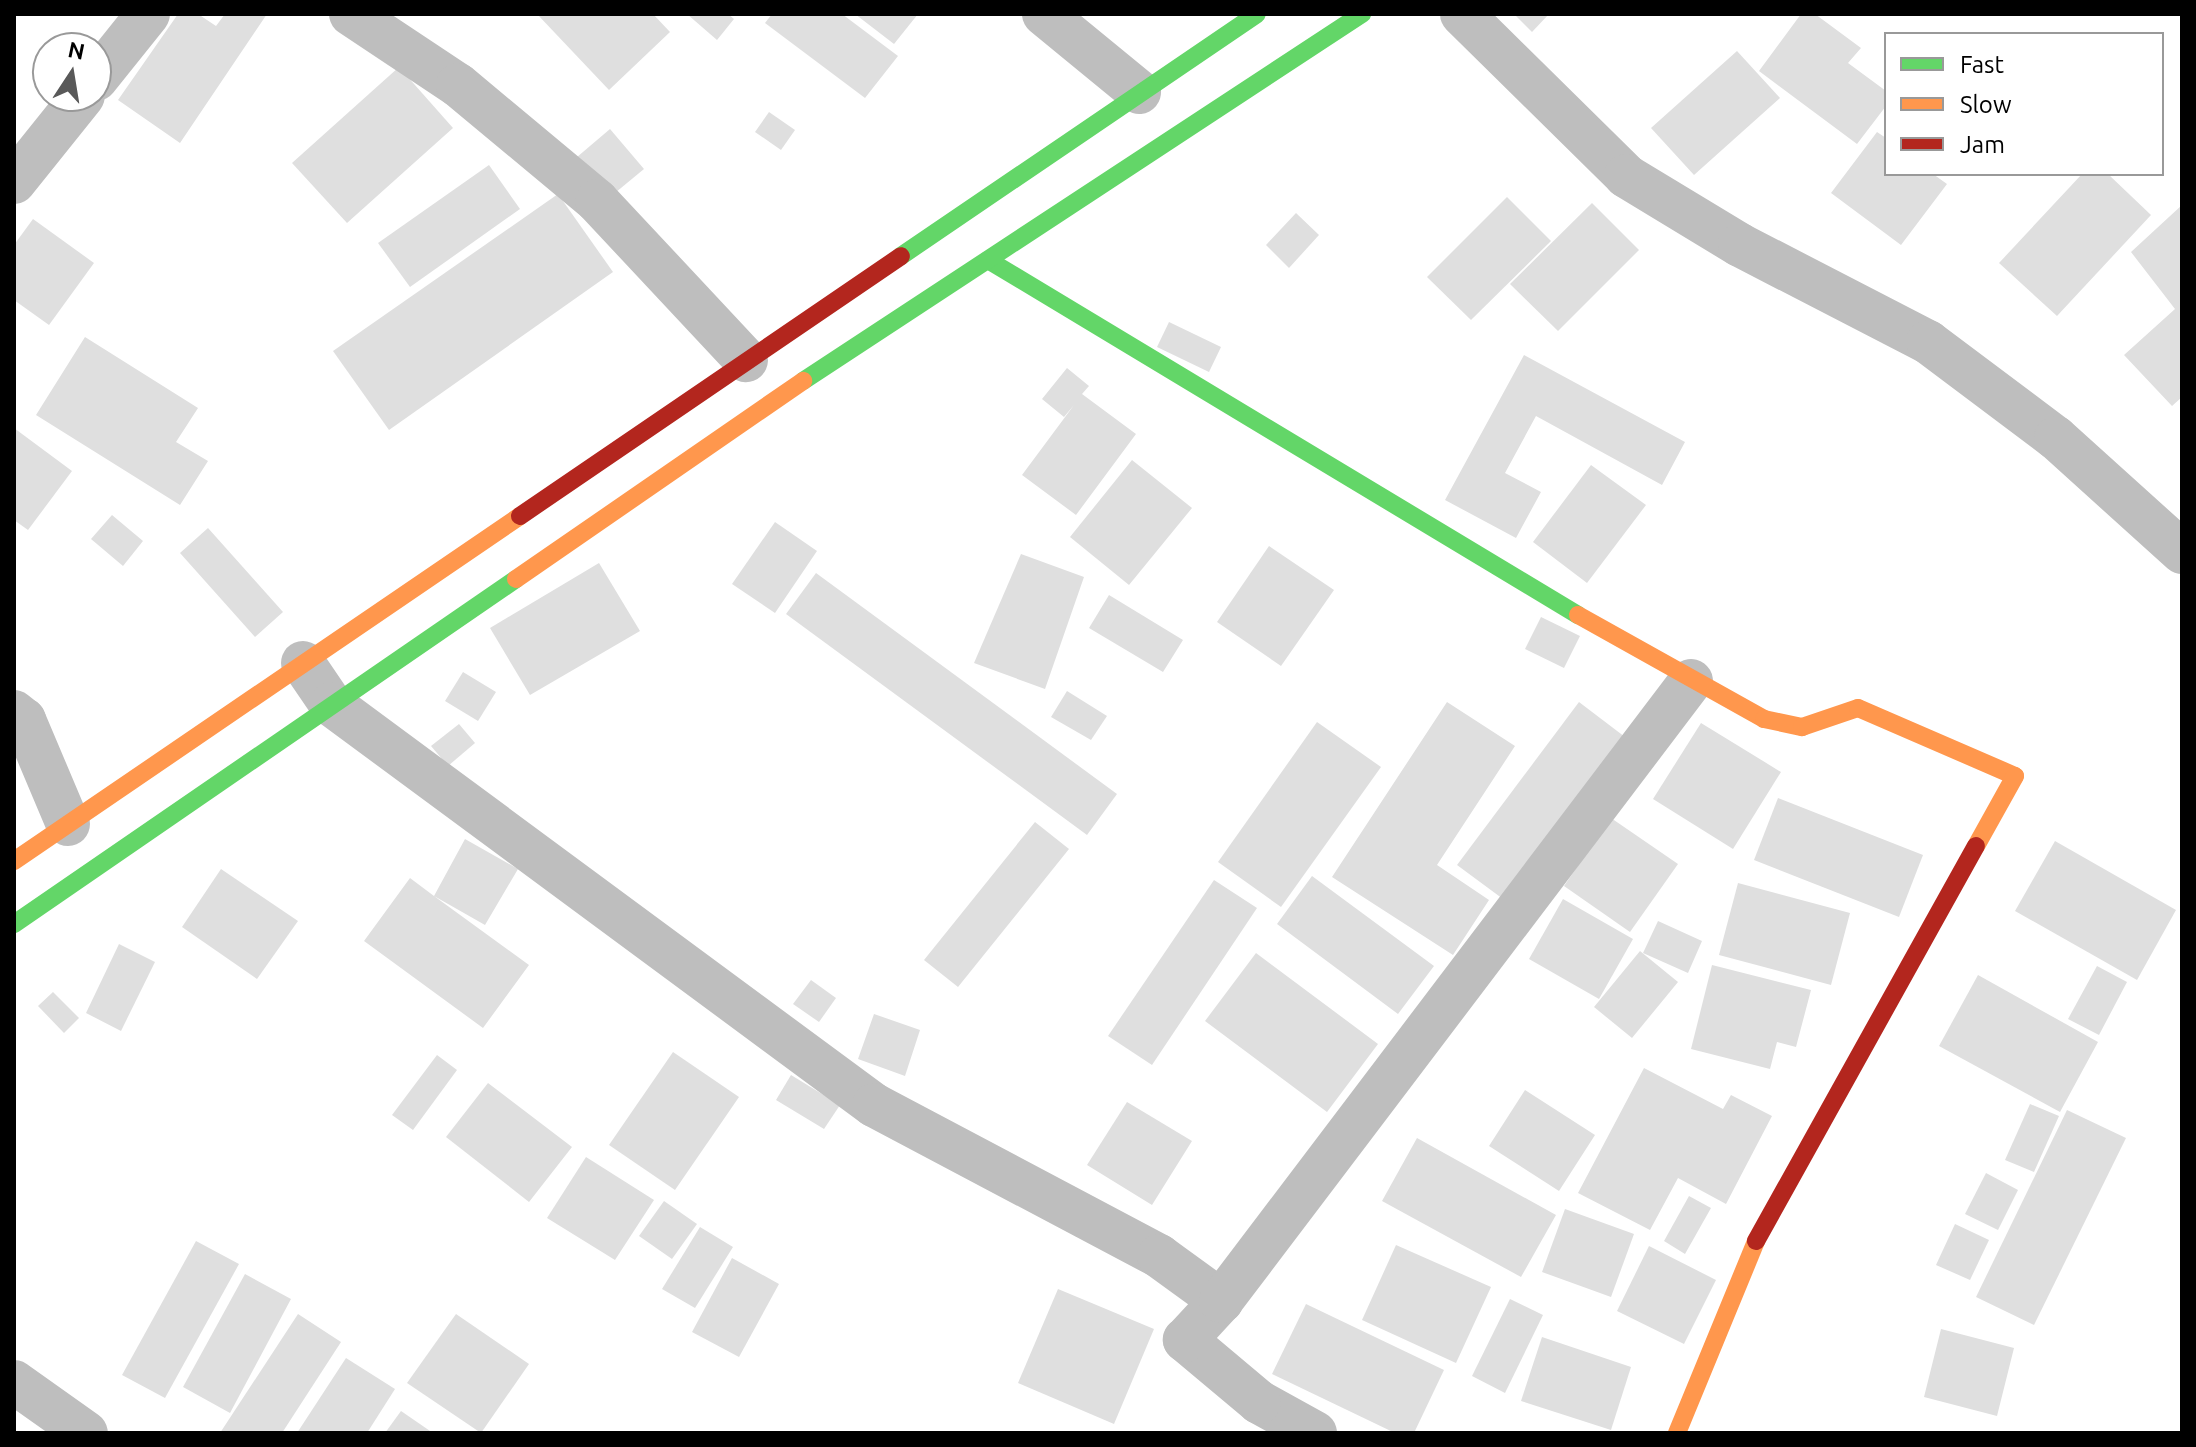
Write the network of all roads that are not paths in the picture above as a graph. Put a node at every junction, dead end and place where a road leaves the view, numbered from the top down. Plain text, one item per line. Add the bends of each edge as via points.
1 (148, 14) edge
2 (351, 14) edge
3 (1044, 14) edge
4 (1257, 14) edge
5 (1362, 14) edge
6 (1462, 14) edge
7 (112, 59) edge
8 (1139, 92) junction
9 (70, 112) edge
10 (14, 182) edge
11 (988, 260) junction
12 (746, 360) junction
13 (2182, 552) edge
14 (303, 663) junction
15 (1691, 681) junction
16 (331, 704) junction
17 (14, 712) edge
18 (68, 824) junction
19 (14, 861) edge
20 (14, 924) edge
21 (1221, 1301) junction
22 (14, 1382) edge
23 (86, 1433) edge
24 (1315, 1433) edge
25 (1677, 1433) edge

1 - 7 street
2 - 12 street via 458,85 597,201
3 - 8 street
4 - 8 main road
5 - 11 main road
6 - 13 street via 1626,176 1740,245 1928,342 2056,438
8 - 12 main road
9 - 10 street
11 - 15 main road
11 - 16 main road
12 - 14 main road
14 - 16 street
14 - 18 main road
15 - 21 street
15 - 25 main road via 1783,728 1858,708 2015,776 1754,1245
16 - 20 main road
16 - 21 street via 874,1105 1159,1256
17 - 18 street via 24,720
18 - 19 main road
21 - 24 street via 1185,1340 1259,1402
22 - 23 street

